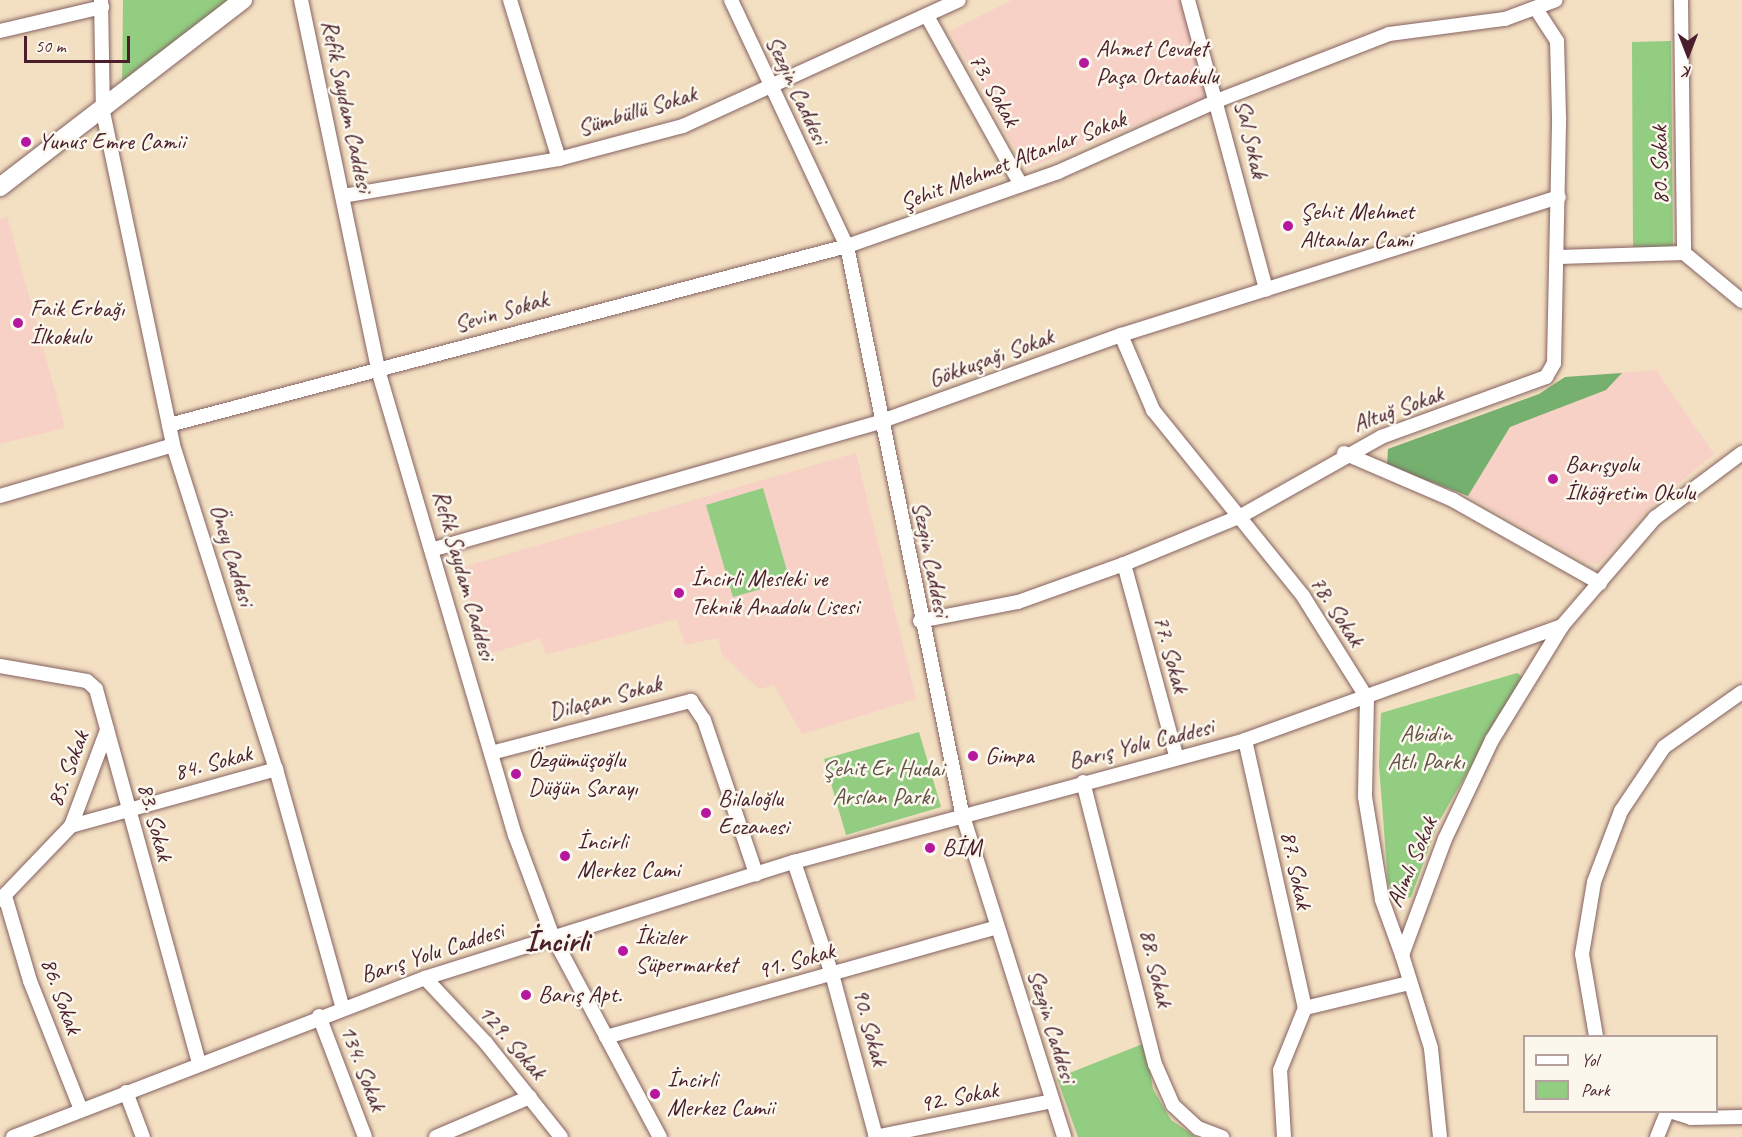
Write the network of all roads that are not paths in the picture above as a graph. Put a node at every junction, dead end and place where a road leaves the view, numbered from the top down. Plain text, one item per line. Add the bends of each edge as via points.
1 (243, 0) edge
2 (301, 0) edge
3 (510, 0) edge
4 (731, 0) edge
5 (959, 0) edge
6 (1188, 0) edge
7 (1556, 0) edge
8 (1681, 0) edge
9 (101, 4) edge
10 (1537, 10) junction
11 (927, 16) junction
12 (0, 31) edge
13 (768, 84) junction
14 (1219, 100) junction
15 (103, 112) junction
16 (558, 159) junction
17 (1021, 185) junction
18 (0, 187) edge
19 (343, 196) junction
20 (1559, 197) junction
21 (847, 246) junction
22 (1684, 253) junction
23 (1558, 257) junction
24 (1266, 290) junction
25 (1742, 301) edge
26 (1121, 335) junction
27 (378, 370) junction
28 (882, 421) junction
29 (169, 426) junction
30 (173, 445) junction
31 (1344, 453) junction
32 (1742, 453) edge
33 (0, 496) edge
34 (1241, 516) junction
35 (434, 549) junction
36 (1124, 564) junction
37 (1600, 582) junction
38 (920, 621) junction
39 (1562, 626) junction
40 (0, 666) edge
41 (1742, 692) edge
42 (1367, 698) junction
43 (108, 728) junction
44 (1245, 741) junction
45 (491, 753) junction
46 (1176, 756) junction
47 (276, 769) junction
48 (1083, 782) junction
49 (127, 809) junction
50 (962, 813) junction
51 (71, 826) junction
52 (794, 862) junction
53 (756, 874) junction
54 (2, 898) edge
55 (997, 927) junction
56 (554, 937) junction
57 (1402, 955) junction
58 (832, 974) junction
59 (425, 978) junction
60 (1409, 983) junction
61 (342, 1006) junction
62 (1305, 1008) junction
63 (319, 1016) junction
64 (1596, 1035) edge
65 (606, 1037) junction
66 (199, 1063) junction
67 (126, 1092) junction
68 (530, 1097) junction
69 (1052, 1101) junction
70 (81, 1110) junction
71 (1667, 1113) edge
72 (1676, 1113) edge
73 (1742, 1117) edge
74 (13, 1137) edge
75 (143, 1137) edge
76 (365, 1137) edge
77 (435, 1137) edge
78 (561, 1137) edge
79 (660, 1137) edge
80 (875, 1137) edge
81 (1064, 1137) edge
82 (1222, 1137) edge
83 (1284, 1137) edge
84 (1440, 1137) edge
85 (1657, 1137) edge

1 - 15 main road
2 - 19 street, Refik Saydam Caddesi
3 - 16 street
4 - 13 street, Sezgin Caddesi
5 - 11 street, Sümbüllü Sokak
6 - 14 street, Sal Sokak
7 - 10 street
8 - 22 street, 80. Sokak
9 - 12 street
9 - 15 street
10 - 14 street, Şehit Mehmet Altanlar Sokak via 1389,34
10 - 20 street, Altuğ Sokak via 1557,41
11 - 13 street, Sümbüllü Sokak
11 - 17 street, 73. Sokak
13 - 16 street, Sümbüllü Sokak via 683,126
13 - 21 street, Sezgin Caddesi
14 - 17 street, Şehit Mehmet Altanlar Sokak
14 - 24 street, Sal Sokak
15 - 18 main road
15 - 29 street, Öney Caddesi
16 - 19 street, Sümbüllü Sokak
17 - 21 street, Şehit Mehmet Altanlar Sokak
19 - 27 street, Refik Saydam Caddesi
20 - 23 street, Altuğ Sokak
20 - 24 street, Gökkuşağı Sokak
21 - 27 street, Sevin Sokak
21 - 28 street, Sezgin Caddesi
22 - 23 street
22 - 25 street
23 - 31 street, Altuğ Sokak via 1554,363 1546,377
24 - 26 street, Gökkuşağı Sokak
26 - 28 street, Gökkuşağı Sokak
26 - 34 street, 78. Sokak via 1153,410
27 - 29 street, Sevin Sokak
27 - 35 street, Refik Saydam Caddesi
28 - 35 street, Gökkuşağı Sokak
28 - 38 street, Sezgin Caddesi
29 - 30 street, Öney Caddesi
30 - 33 street
30 - 47 street, Öney Caddesi
31 - 34 street, Altuğ Sokak
31 - 37 street via 1453,500
32 - 37 street, Barış Yolu Caddesi via 1655,518
34 - 36 street, Altuğ Sokak
34 - 42 street, 78. Sokak via 1303,596
35 - 45 street, Refik Saydam Caddesi
36 - 38 street, Altuğ Sokak via 1018,602
36 - 46 street, 77. Sokak
37 - 39 street, Barış Yolu Caddesi
38 - 50 street, Sezgin Caddesi
39 - 42 street, Barış Yolu Caddesi
39 - 57 street, Alımlı Sokak via 1492,740 1445,838
40 - 43 street, 83. Sokak via 87,681 96,689
41 - 64 street via 1664,747 1621,811 1594,882 1582,954
42 - 44 street, Barış Yolu Caddesi
42 - 57 street via 1365,797 1382,900
43 - 49 street, 83. Sokak
43 - 51 street, 85. Sokak
44 - 46 street, Barış Yolu Caddesi
44 - 62 street, 87. Sokak
45 - 53 street, Dilaçan Sokak via 691,701 704,720
45 - 56 street, Refik Saydam Caddesi
46 - 48 street, Barış Yolu Caddesi
47 - 49 street, 84. Sokak
47 - 61 street, Öney Caddesi
48 - 50 street, Barış Yolu Caddesi
48 - 82 street, 88. Sokak via 1155,1064 1173,1105 1198,1128
49 - 51 street, 85. Sokak
49 - 66 street, 83. Sokak
50 - 52 street, Barış Yolu Caddesi
50 - 55 street, Sezgin Caddesi
51 - 54 street, 85. Sokak
52 - 53 street, Barış Yolu Caddesi
52 - 58 street, 90. Sokak
53 - 56 street, Barış Yolu Caddesi
54 - 70 street, 86. Sokak
55 - 58 street, 91. Sokak
55 - 69 street, Sezgin Caddesi
56 - 59 street, Barış Yolu Caddesi
56 - 65 street, Refik Saydam Caddesi
57 - 60 street
58 - 65 street, 91. Sokak
58 - 80 street, 90. Sokak
59 - 61 street, Barış Yolu Caddesi
59 - 68 street, 129. Sokak
60 - 62 street
60 - 84 street via 1431,1048
61 - 63 street, Barış Yolu Caddesi
62 - 83 street via 1280,1070
63 - 66 street, Barış Yolu Caddesi
63 - 76 street, 134. Sokak
65 - 79 street, Refik Saydam Caddesi
66 - 67 street, Barış Yolu Caddesi
67 - 70 street, Barış Yolu Caddesi
67 - 75 street
68 - 77 street
68 - 78 street, 129. Sokak
69 - 80 street, 92. Sokak
69 - 81 street, Sezgin Caddesi
70 - 74 street, Barış Yolu Caddesi
71 - 85 street
72 - 73 street via 1691,1118

